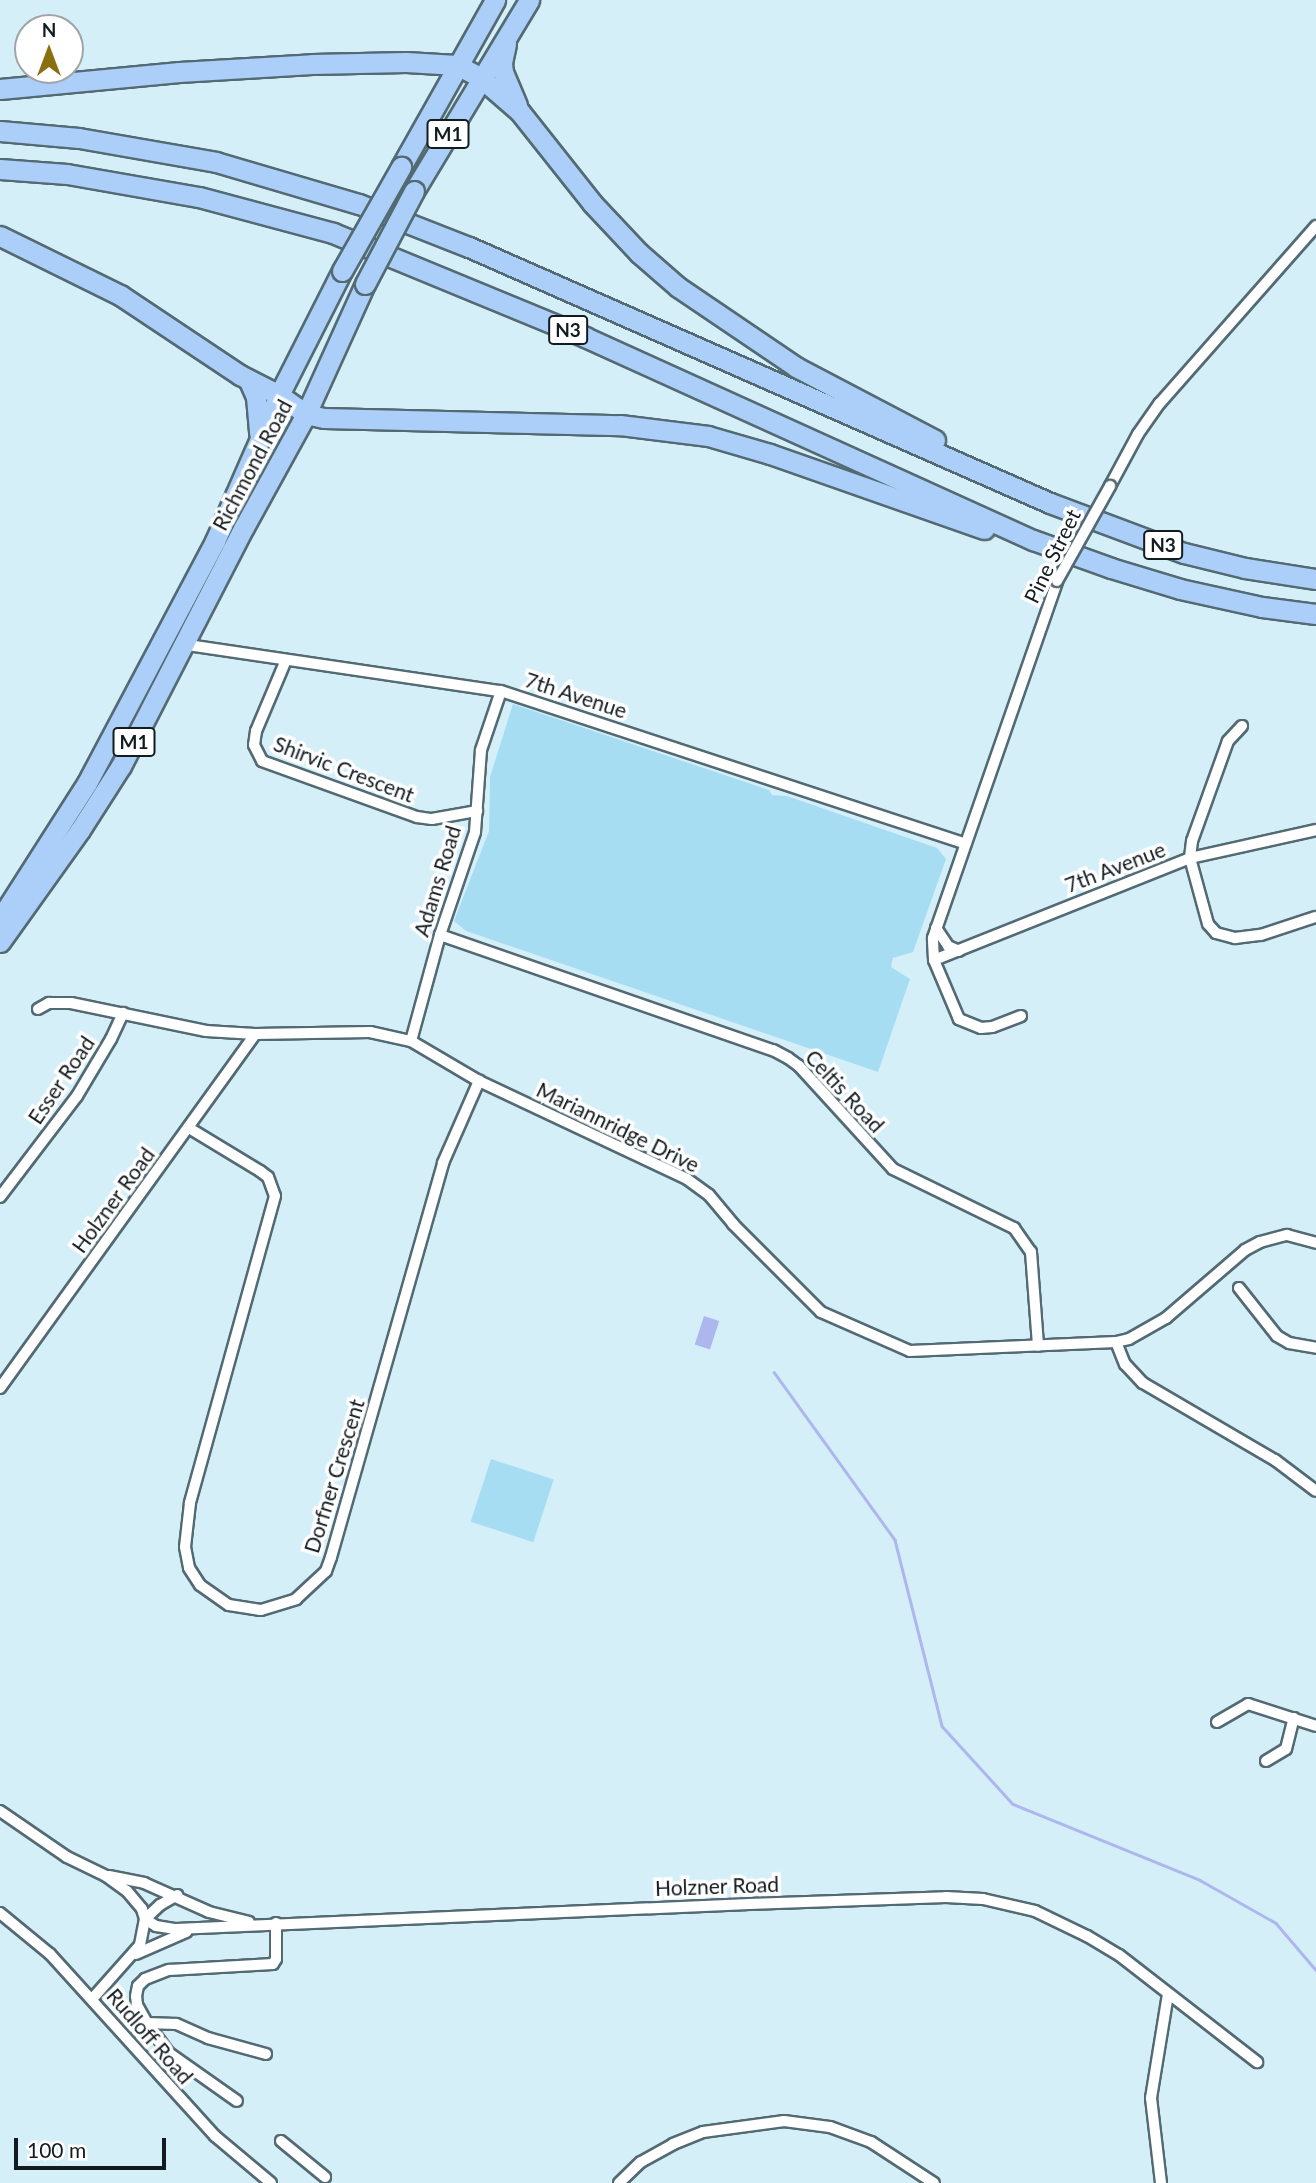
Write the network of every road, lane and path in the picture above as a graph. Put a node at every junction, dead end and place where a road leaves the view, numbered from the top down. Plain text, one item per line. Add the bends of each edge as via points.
1 (495, 0) edge
2 (526, 5) edge
3 (457, 65) junction
4 (481, 78) junction
5 (0, 89) edge
6 (520, 112) junction
7 (0, 131) edge
8 (0, 169) edge
9 (1316, 226) edge
10 (0, 236) edge
11 (249, 381) junction
12 (279, 395) junction
13 (306, 415) junction
14 (259, 439) junction
15 (1050, 503) junction
16 (1033, 540) junction
17 (1316, 579) edge
18 (1316, 614) edge
19 (164, 635) junction
20 (182, 645) junction
21 (286, 660) junction
22 (502, 691) junction
23 (1242, 726) dead end
24 (477, 811) junction
25 (1316, 830) edge
26 (965, 844) junction
27 (1190, 858) junction
28 (1315, 917) edge
29 (0, 919) edge
30 (936, 928) junction
31 (440, 935) junction
32 (0, 942) edge
33 (959, 951) junction
34 (934, 960) junction
35 (38, 1009) dead end
36 (123, 1013) junction
37 (1021, 1016) dead end
38 (256, 1034) junction
39 (411, 1041) junction
40 (479, 1081) junction
41 (189, 1128) junction
42 (0, 1197) edge
43 (1316, 1243) edge
44 (1239, 1288) dead end
45 (1116, 1342) junction
46 (1038, 1346) junction
47 (1316, 1348) edge
48 (0, 1388) edge
49 (1316, 1491) edge
50 (1294, 1718) junction
51 (1217, 1722) dead end
52 (1316, 1727) edge
53 (1266, 1761) dead end
54 (0, 1811) edge
55 (106, 1876) junction
56 (177, 1895) junction
57 (0, 1913) edge
58 (145, 1919) junction
59 (276, 1923) junction
60 (257, 1925) junction
61 (198, 1928) junction
62 (132, 1956) junction
63 (1168, 1994) junction
64 (92, 1999) junction
65 (147, 2023) junction
66 (267, 2054) dead end
67 (1257, 2062) dead end
68 (237, 2101) dead end
69 (281, 2141) dead end
70 (326, 2181) edge
71 (271, 2183) edge
72 (619, 2183) edge
73 (934, 2183) edge
74 (1161, 2183) edge

1 - 3 highway, Richmond Road / M1
2 - 4 highway, Richmond Road / M1
2 - 6 highway via 505,45 502,63
3 - 4 highway
3 - 5 highway via 312,64
3 - 12 highway, Richmond Road / M1, bridge
4 - 6 highway
4 - 13 highway, Richmond Road / M1, bridge via 365,284
6 - 15 highway via 592,203 678,287 796,367 1038,489
7 - 15 highway, N3 via 79,138 216,162 359,204 482,252
8 - 16 highway, N3 via 67,174 199,197 333,233 585,337
9 - 26 street, Pine Street, bridge via 1138,434 1057,581
10 - 11 highway via 120,295
11 - 12 highway
11 - 14 highway via 256,397
12 - 13 highway
12 - 14 highway, Richmond Road / M1
13 - 16 highway via 620,425 708,436 994,532
13 - 20 highway, Richmond Road / M1
14 - 19 highway, Richmond Road / M1 via 215,541
15 - 17 highway, N3 via 1184,553
16 - 18 highway, N3 via 1180,589
19 - 20 street, 7th Avenue
19 - 29 highway, Richmond Road / M1 via 87,783
20 - 21 street, 7th Avenue
20 - 32 highway, Richmond Road / M1 via 104,794
21 - 22 street, 7th Avenue
21 - 24 street, Shirvic Crescent via 256,731 254,745 262,761 417,817 432,820
22 - 24 street, Adams Road via 481,750
22 - 26 street, 7th Avenue
23 - 27 street via 1228,741
24 - 31 street, Adams Road via 475,832
25 - 27 street, 7th Avenue
26 - 30 street, Pine Street
27 - 28 street via 1208,924 1216,933 1236,938 1261,935
27 - 33 street, 7th Avenue
30 - 33 street via 944,942
30 - 34 street, Pine Street
31 - 39 street, Adams Road
31 - 46 street, Celtis Road via 788,1058 892,1169 1014,1228 1031,1252
33 - 34 street, 7th Avenue
34 - 37 street via 963,1023 992,1027
35 - 36 street, Mariannridge Drive via 61,1002
36 - 38 street, Mariannridge Drive via 206,1031
36 - 42 street, Esser Road via 77,1096
38 - 39 street, Mariannridge Drive via 370,1032
38 - 41 street, Holzner Road
39 - 40 street, Mariannridge Drive
40 - 41 street, Dorfner Crescent via 443,1163 326,1570 296,1599 261,1610 246,1610 213,1596 189,1568 185,1547 190,1503 275,1196 268,1177
40 - 46 street, Mariannridge Drive via 687,1179 709,1195 800,1294 837,1320 910,1351
41 - 48 street, Holzner Road
43 - 45 street, Mariannridge Drive via 1287,1235 1260,1242 1166,1318
44 - 47 street via 1278,1336
45 - 46 street, Mariannridge Drive
45 - 49 street via 1125,1364 1143,1383 1275,1460
50 - 51 street via 1248,1704
50 - 52 street
50 - 53 street via 1286,1749
54 - 55 street via 67,1857
55 - 56 street, Holzner Road via 128,1878
55 - 58 street via 136,1900
56 - 58 street
56 - 60 street, Holzner Road via 209,1912
57 - 64 street, Rudloff Road via 24,1930
58 - 61 street via 159,1927
58 - 62 street via 144,1937
59 - 60 street, Holzner Road
59 - 63 street, Holzner Road via 946,1896 1009,1903 1060,1922 1119,1955
59 - 65 street via 273,1964 169,1970 145,1979 136,1996
60 - 61 street
61 - 62 street
62 - 64 street
63 - 67 street, Holzner Road
63 - 74 street via 1151,2098
64 - 71 street, Rudloff Road via 200,2121
65 - 66 street via 176,2024
65 - 68 street via 169,2053
69 - 70 street
72 - 73 street via 641,2162 693,2136 784,2121 830,2127 871,2142

